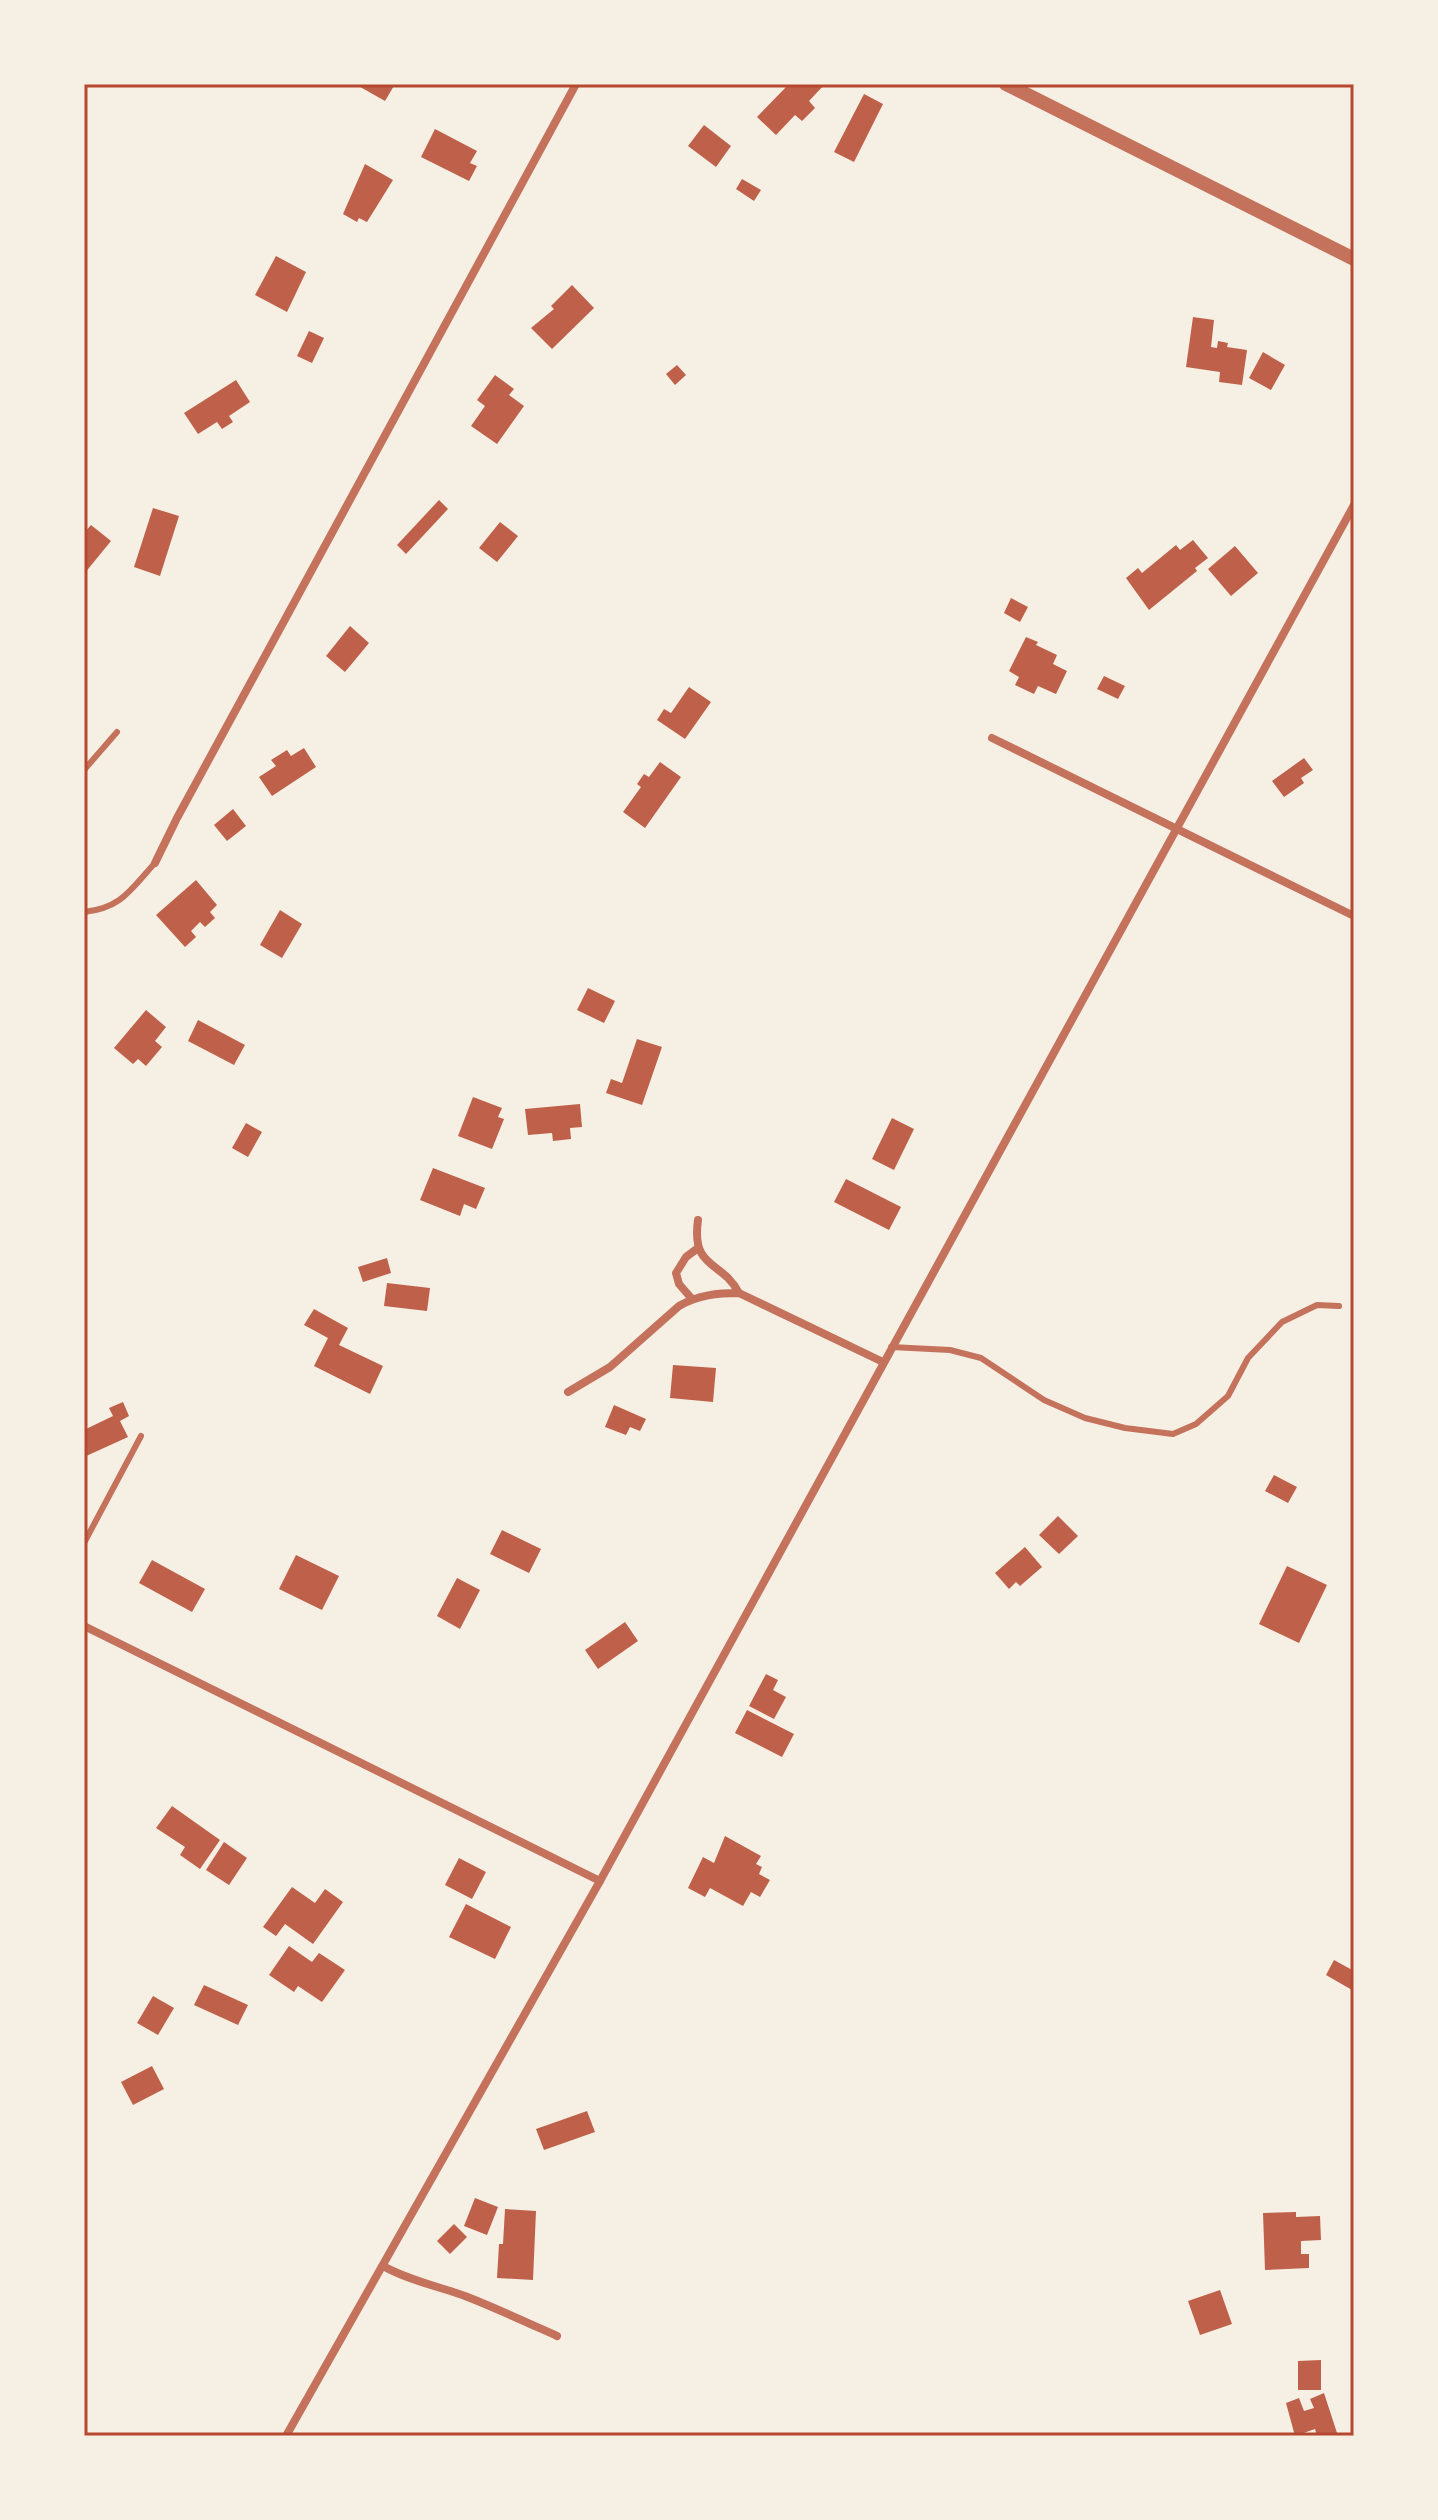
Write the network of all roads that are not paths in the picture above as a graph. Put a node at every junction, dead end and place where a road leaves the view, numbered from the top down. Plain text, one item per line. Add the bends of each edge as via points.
1 (576, 84) edge
2 (1006, 84) edge
3 (1354, 259) edge
4 (1354, 505) edge
5 (117, 732) dead end
6 (992, 738) dead end
7 (84, 770) edge
8 (1176, 828) junction
9 (155, 863) joint
10 (84, 912) edge
11 (1354, 916) edge
12 (698, 1220) dead end
13 (698, 1248) junction
14 (739, 1293) junction
15 (692, 1299) junction
16 (1339, 1306) dead end
17 (891, 1347) junction
18 (883, 1362) junction
19 (568, 1392) dead end
20 (141, 1436) dead end
21 (84, 1543) edge
22 (84, 1626) edge
23 (600, 1881) junction
24 (383, 2266) junction
25 (557, 2336) dead end
26 (286, 2436) edge

1 - 9 street
2 - 3 street
4 - 8 street
5 - 7 lane
6 - 8 street
8 - 11 street
8 - 17 street
9 - 10 lane via 106,910
12 - 13 street
13 - 14 street
13 - 15 street via 676,1273
14 - 15 street
14 - 18 street
15 - 19 street via 610,1367
16 - 17 lane via 1317,1305 1282,1322 1248,1358 1228,1396 1196,1424 1173,1434 1085,1418 1044,1400 981,1358 950,1350
17 - 18 street
18 - 23 street
20 - 21 lane
22 - 23 street
23 - 24 street
24 - 25 street
24 - 26 street

